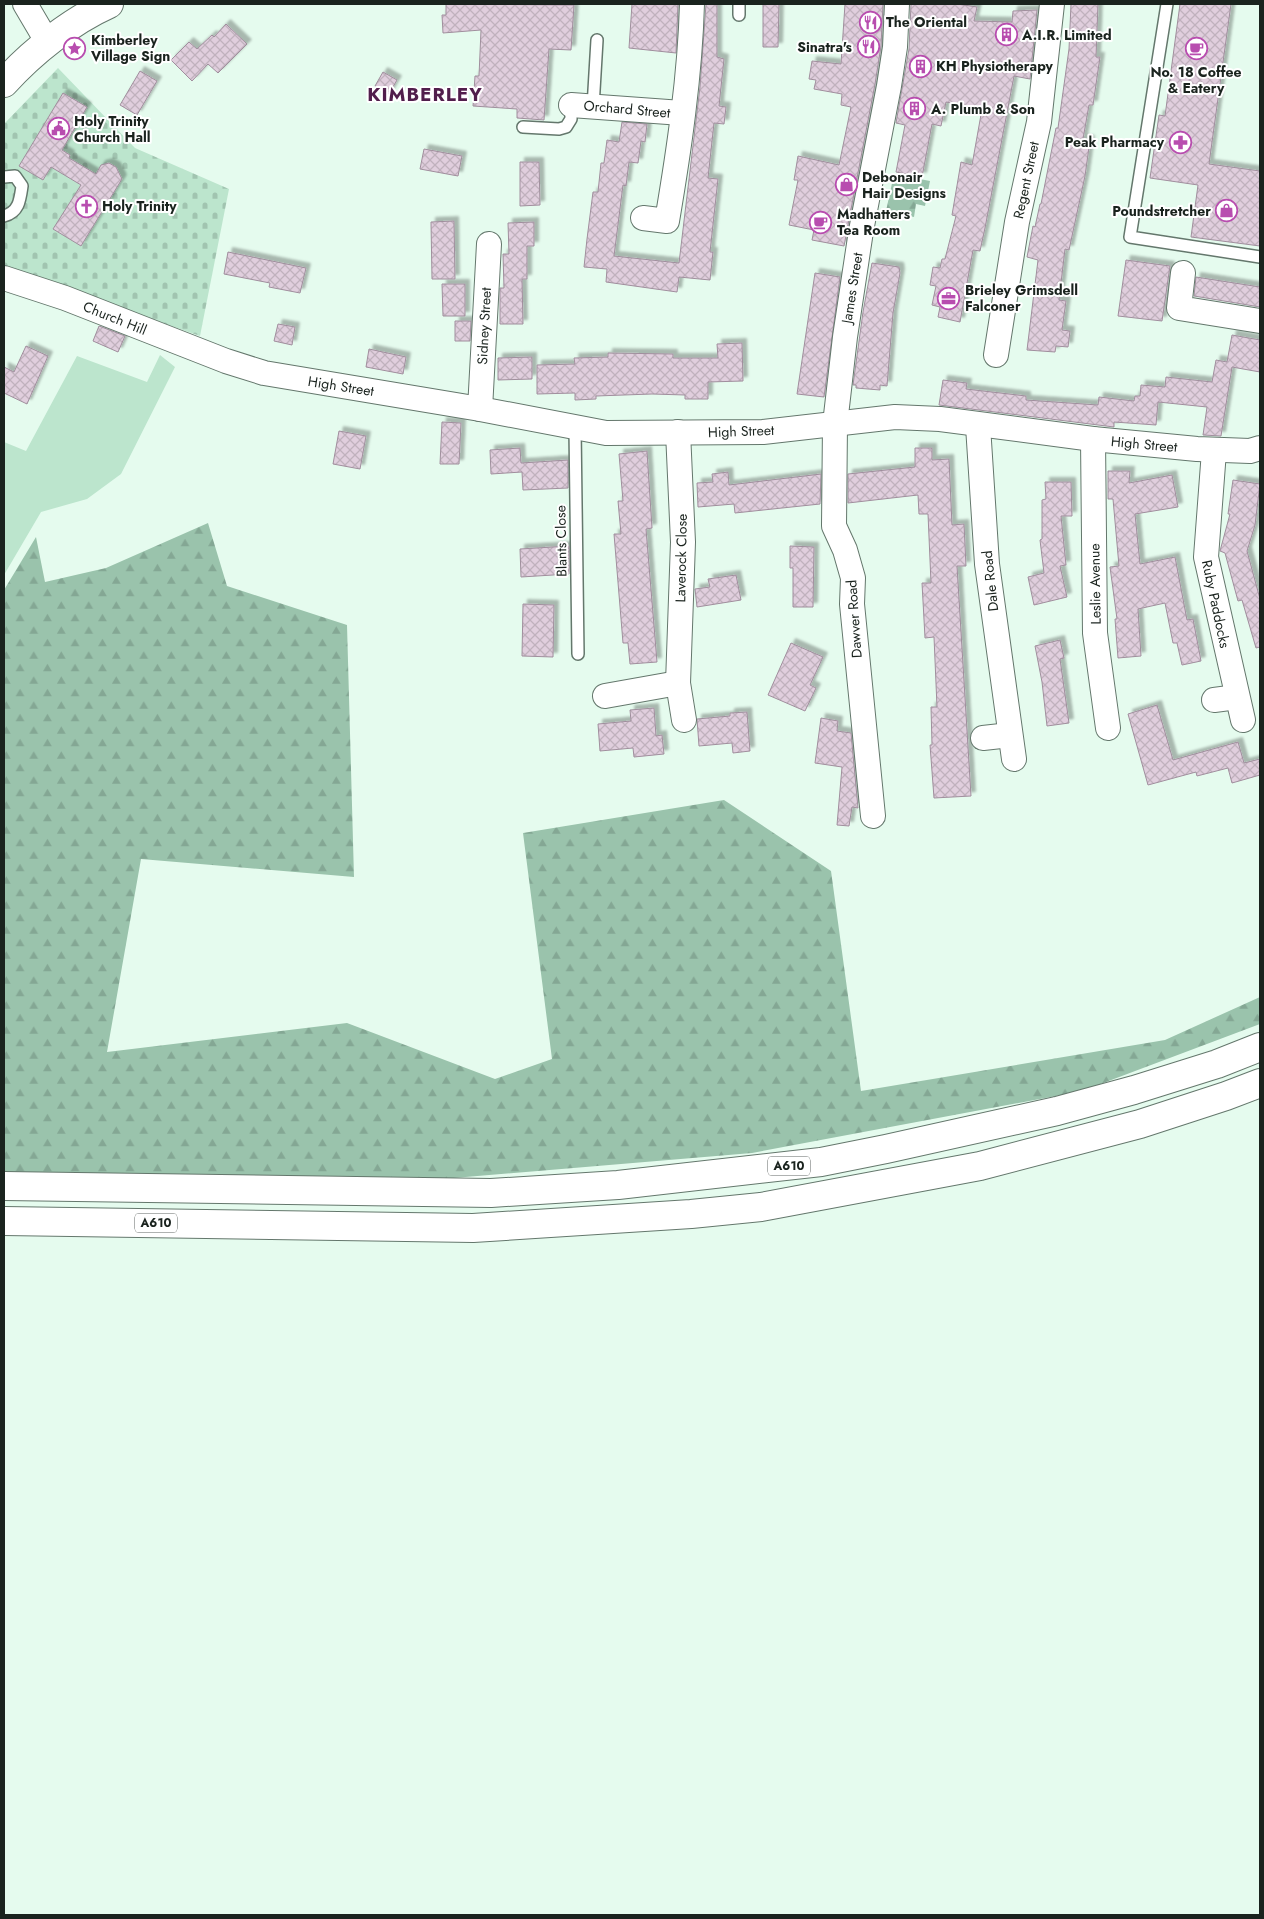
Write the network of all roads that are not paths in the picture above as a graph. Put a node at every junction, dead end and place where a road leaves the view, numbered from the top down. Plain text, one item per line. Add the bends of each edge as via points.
1 (24, 4) edge
2 (692, 4) edge
3 (897, 4) edge
4 (1052, 4) edge
5 (1167, 4) edge
6 (107, 5) edge
7 (597, 40) dead end
8 (48, 43) junction
9 (4, 84) edge
10 (582, 106) junction
11 (682, 113) junction
12 (523, 127) dead end
13 (4, 177) edge
14 (4, 216) edge
15 (643, 218) dead end
16 (488, 244) dead end
17 (1260, 257) edge
18 (1183, 273) dead end
19 (4, 278) edge
20 (1260, 321) edge
21 (996, 355) dead end
22 (226, 361) joint
23 (480, 408) junction
24 (835, 424) junction
25 (978, 426) junction
26 (575, 428) junction
27 (678, 432) junction
28 (1093, 440) junction
29 (1260, 448) edge
30 (1214, 451) junction
31 (578, 654) dead end
32 (678, 683) junction
33 (605, 696) dead end
34 (684, 720) dead end
35 (1243, 720) dead end
36 (1108, 728) dead end
37 (1010, 734) junction
38 (983, 738) dead end
39 (1014, 759) dead end
40 (873, 816) dead end
41 (1260, 1046) edge
42 (1260, 1083) edge
43 (4, 1186) edge
44 (4, 1221) edge

1 - 8 street
2 - 11 street, Orchard Street
3 - 24 street, James Street via 895,47 844,337
4 - 21 street, Regent Street via 1039,122 1017,222
5 - 17 lane via 1130,237
6 - 8 main road
7 - 10 lane
8 - 9 main road
10 - 11 street, Orchard Street
10 - 12 lane via 566,127
11 - 15 street, Orchard Street via 667,221
13 - 14 lane via 15,176 22,186 20,204 11,214
16 - 23 street, Sidney Street
18 - 20 street via 1179,308
19 - 22 street, Church Hill via 65,298
22 - 23 street, High Street via 264,373 318,383
23 - 26 street, High Street
24 - 25 street, High Street via 895,417 940,419
24 - 27 street, High Street via 763,432
24 - 40 street, Dawver Road via 834,526 853,578 852,604
25 - 28 street, High Street
25 - 37 street, Dale Road via 987,564
26 - 27 street, High Street via 606,434
26 - 31 lane, Blants Close
27 - 32 street, Laverock Close via 683,542
28 - 30 street, High Street
28 - 36 street, Leslie Avenue via 1095,633
29 - 30 street, High Street
30 - 35 street, Ruby Paddocks via 1206,557 1225,699
32 - 33 street
32 - 34 street, Laverock Close
37 - 38 street
37 - 39 street, Dale Road
41 - 43 main road, A610 via 1217,1064 1057,1111 904,1145 821,1162 637,1183 491,1193
42 - 44 main road, A610 via 1140,1124 980,1166 760,1207 473,1228

